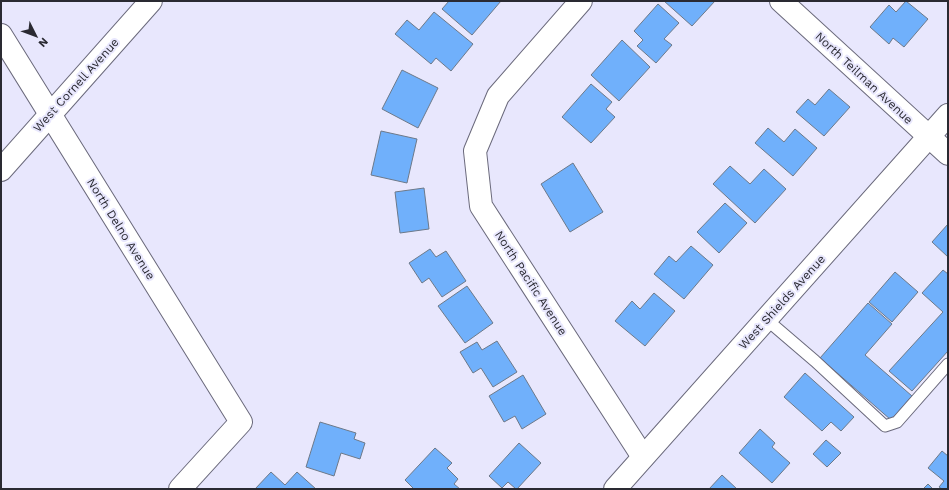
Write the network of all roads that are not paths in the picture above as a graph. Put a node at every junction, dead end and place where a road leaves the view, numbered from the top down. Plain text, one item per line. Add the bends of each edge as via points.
1 (151, 1) edge
2 (581, 1) edge
3 (781, 1) edge
4 (1, 35) edge
5 (50, 114) junction
6 (948, 115) edge
7 (928, 137) junction
8 (948, 154) edge
9 (1, 170) edge
10 (766, 319) junction
11 (948, 364) edge
12 (643, 457) junction
13 (180, 489) edge
14 (615, 489) edge

1 - 5 street, West Cornell Avenue
2 - 12 street, North Pacific Avenue via 498,96 475,151 481,206
3 - 7 street, North Teilman Avenue
4 - 5 street, North Delno Avenue
5 - 9 street, West Cornell Avenue
5 - 13 street, North Delno Avenue via 241,422
6 - 7 street, West Shields Avenue
7 - 8 street, North Teilman Avenue
7 - 10 street, West Shields Avenue
10 - 11 lane via 885,426 897,422
10 - 12 street, West Shields Avenue
12 - 14 street, West Shields Avenue

